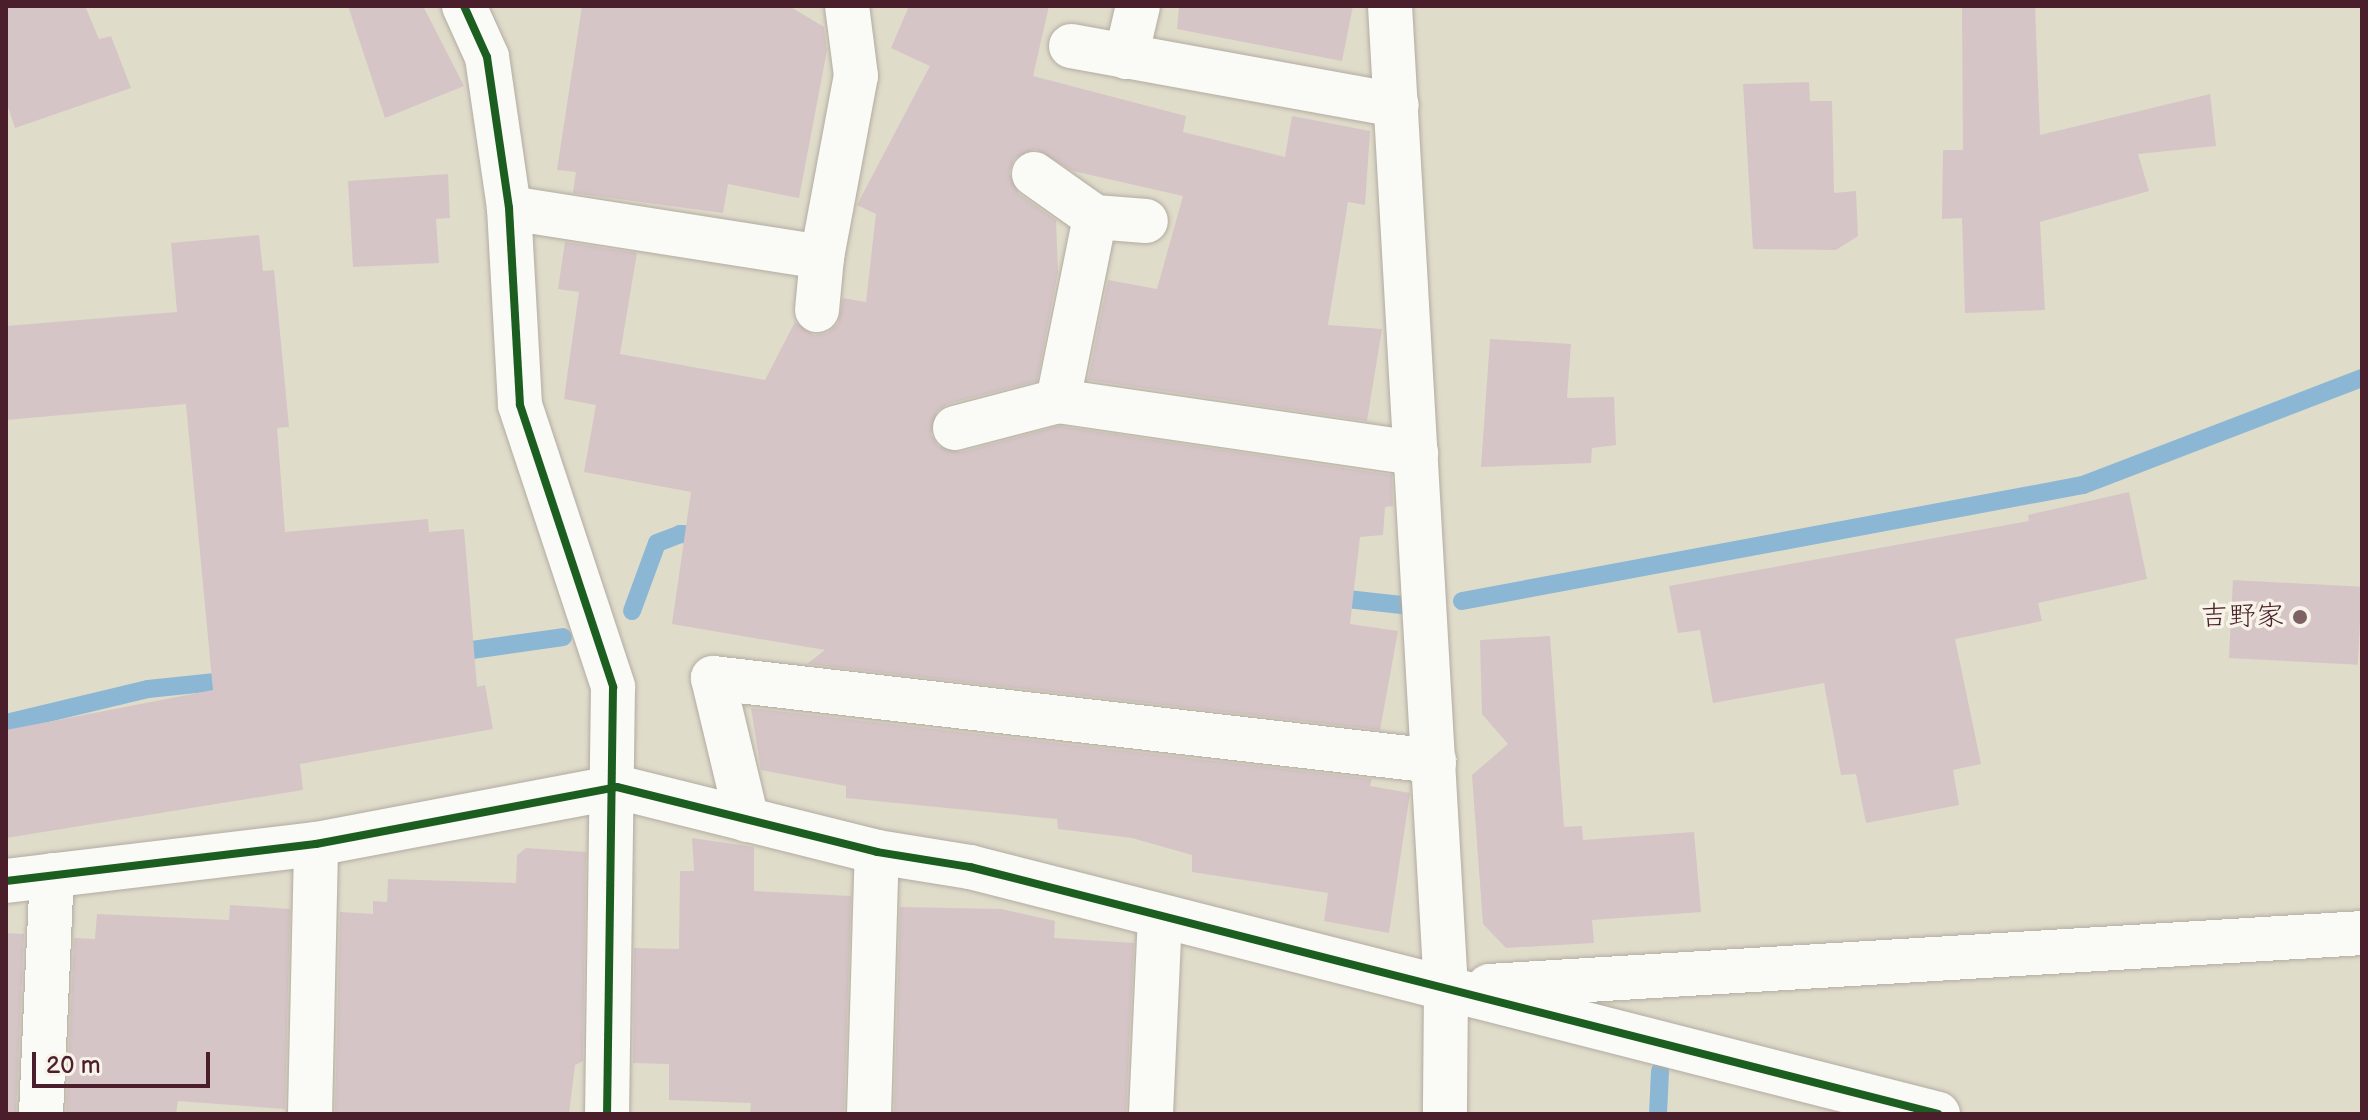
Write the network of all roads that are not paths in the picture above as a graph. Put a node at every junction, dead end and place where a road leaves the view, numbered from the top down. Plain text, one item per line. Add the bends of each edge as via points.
1 (464, 6) edge
2 (847, 6) edge
3 (1138, 6) edge
4 (1390, 6) edge
5 (1071, 46) dead end
6 (1126, 57) junction
7 (1397, 105) junction
8 (1034, 174) dead end
9 (509, 208) junction
10 (1095, 217) junction
11 (1146, 221) dead end
12 (822, 257) junction
13 (817, 310) dead end
14 (1058, 401) junction
15 (955, 428) dead end
16 (1416, 453) junction
17 (1434, 761) junction
18 (617, 787) junction
19 (747, 820) junction
20 (316, 844) junction
21 (877, 852) junction
22 (52, 875) junction
23 (6, 881) edge
24 (1160, 919) junction
25 (2362, 933) edge
26 (1446, 989) junction
27 (41, 1114) edge
28 (310, 1114) edge
29 (607, 1114) edge
30 (869, 1114) edge
31 (1151, 1114) edge
32 (1445, 1114) edge
33 (1938, 1114) edge

1 - 9 street via 487,57
2 - 12 street via 856,76
3 - 6 street
4 - 7 street
5 - 6 street
6 - 7 street
7 - 16 street
8 - 10 street
9 - 12 street
9 - 18 street via 520,405 613,687
10 - 11 street
10 - 14 street
12 - 13 street
14 - 15 street
14 - 16 street
16 - 17 street
17 - 19 street via 713,678
17 - 26 street
18 - 19 street
18 - 20 street
18 - 29 street
19 - 21 street
20 - 22 street
20 - 28 street
21 - 24 street via 970,867
21 - 30 street
22 - 23 street
22 - 27 street
24 - 26 street
24 - 31 street
25 - 26 street
26 - 32 street
26 - 33 street

